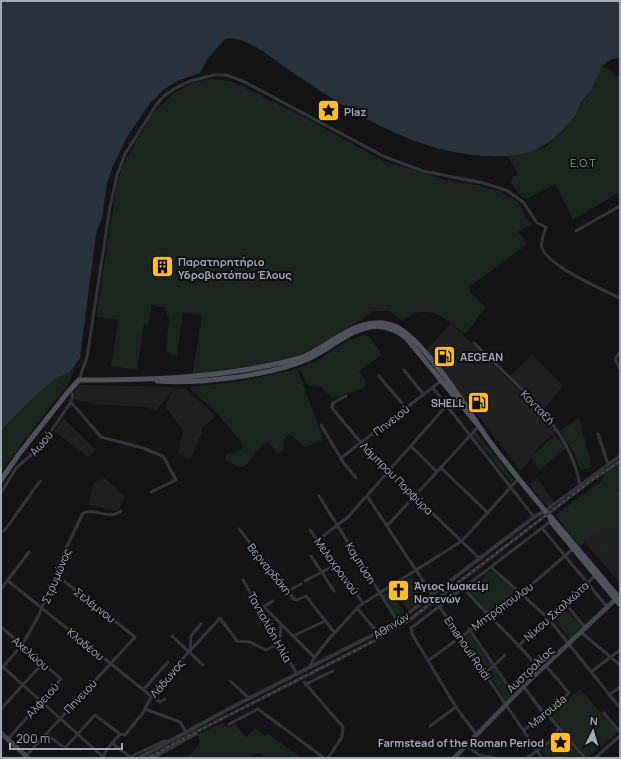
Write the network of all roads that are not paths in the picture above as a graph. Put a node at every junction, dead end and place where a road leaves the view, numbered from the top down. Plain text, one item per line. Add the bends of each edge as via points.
1 (620, 206) edge
2 (576, 231) dead end
3 (620, 298) edge
4 (474, 343) dead end
5 (620, 352) edge
6 (620, 369) edge
7 (404, 370) dead end
8 (379, 376) dead end
9 (79, 380) junction
10 (134, 380) junction
11 (441, 381) junction
12 (433, 388) junction
13 (69, 390) junction
14 (424, 395) junction
15 (346, 396) dead end
16 (454, 397) junction
17 (71, 402) junction
18 (447, 406) junction
19 (406, 408) junction
20 (321, 425) dead end
21 (479, 426) junction
22 (598, 434) dead end
23 (470, 436) junction
24 (361, 443) junction
25 (411, 446) junction
26 (620, 456) edge
27 (341, 458) junction
28 (608, 464) junction
29 (441, 468) junction
30 (389, 470) junction
31 (437, 472) junction
32 (356, 478) dead end
33 (519, 478) junction
34 (1, 480) edge
35 (40, 481) dead end
36 (580, 485) junction
37 (511, 488) junction
38 (151, 492) dead end
39 (1, 493) edge
40 (415, 495) junction
41 (319, 496) dead end
42 (366, 496) junction
43 (121, 511) dead end
44 (545, 511) junction
45 (488, 513) junction
46 (534, 517) junction
47 (551, 519) junction
48 (337, 525) junction
49 (387, 526) junction
50 (542, 528) junction
51 (239, 529) dead end
52 (310, 530) dead end
53 (1, 531) edge
54 (318, 540) junction
55 (461, 542) junction
56 (573, 549) junction
57 (29, 552) dead end
58 (565, 555) junction
59 (311, 556) dead end
60 (480, 559) junction
61 (335, 565) junction
62 (491, 567) junction
63 (415, 571) junction
64 (322, 572) junction
65 (55, 574) junction
66 (595, 576) junction
67 (242, 580) dead end
68 (8, 581) junction
69 (306, 581) dead end
70 (588, 583) junction
71 (301, 584) dead end
72 (464, 588) junction
73 (1, 589) edge
74 (288, 591) junction
75 (334, 591) dead end
76 (379, 593) junction
77 (521, 593) junction
78 (433, 596) junction
79 (618, 598) edge
80 (274, 601) dead end
81 (363, 603) junction
82 (565, 603) junction
83 (620, 605) edge
84 (439, 606) junction
85 (264, 607) junction
86 (357, 608) junction
87 (608, 608) junction
88 (42, 609) junction
89 (260, 609) junction
90 (488, 616) junction
91 (548, 618) junction
92 (326, 621) junction
93 (398, 622) junction
94 (201, 624) dead end
95 (281, 624) junction
96 (1, 627) edge
97 (470, 629) junction
98 (586, 629) junction
99 (334, 632) junction
100 (582, 633) junction
101 (378, 634) junction
102 (134, 636) joint
103 (172, 636) dead end
104 (293, 636) junction
105 (460, 637) junction
106 (279, 644) junction
107 (570, 644) junction
108 (22, 645) junction
109 (518, 646) junction
110 (620, 650) edge
111 (190, 652) junction
112 (505, 655) dead end
113 (314, 657) junction
114 (611, 657) junction
115 (429, 660) junction
116 (168, 662) dead end
117 (43, 663) junction
118 (111, 664) junction
119 (620, 664) edge
120 (203, 665) dead end
121 (494, 666) junction
122 (546, 666) junction
123 (2, 668) edge
124 (310, 668) junction
125 (334, 671) dead end
126 (540, 671) junction
127 (591, 672) junction
128 (297, 674) junction
129 (485, 674) junction
130 (60, 679) joint
131 (230, 681) dead end
132 (23, 685) junction
133 (524, 687) junction
134 (620, 687) edge
135 (143, 690) junction
136 (610, 695) junction
137 (151, 696) junction
138 (514, 696) junction
139 (249, 698) junction
140 (166, 699) dead end
141 (41, 701) junction
142 (506, 705) junction
143 (456, 707) junction
144 (620, 708) edge
145 (1, 709) edge
146 (145, 709) junction
147 (604, 712) dead end
148 (546, 714) junction
149 (59, 718) junction
150 (229, 724) dead end
151 (430, 726) dead end
152 (559, 728) junction
153 (524, 730) junction
154 (186, 732) junction
155 (620, 732) edge
156 (1, 733) edge
157 (46, 734) junction
158 (77, 734) junction
159 (120, 734) junction
160 (196, 734) dead end
161 (476, 734) junction
162 (620, 736) edge
163 (8, 739) junction
164 (168, 742) junction
165 (112, 743) junction
166 (466, 745) junction
167 (62, 746) dead end
168 (65, 748) dead end
169 (537, 750) junction
170 (599, 755) junction
171 (27, 757) edge
172 (103, 758) edge
173 (131, 758) edge
174 (139, 758) edge
175 (153, 758) edge
176 (324, 758) edge
177 (328, 758) edge
178 (454, 758) edge
179 (494, 758) edge
180 (527, 758) edge
181 (542, 758) edge
182 (585, 758) edge
183 (595, 758) edge
184 (602, 758) edge

1 - 2 street
3 - 9 street via 567,271 548,257 542,245 546,227 537,223 523,202 506,190 488,184 423,172 385,157 238,79 220,75 190,81 174,89 161,100 138,132 120,165 104,242 88,350
4 - 36 street, Κονταξή via 553,422 574,458
5 - 6 street via 615,359
7 - 14 street
8 - 19 street
9 - 10 main road
9 - 13 main road
10 - 11 main road via 209,380 274,369 307,360 361,330 379,327 393,330 405,338
10 - 21 main road via 212,375 285,362 311,353 360,326 385,323 401,329 413,340 468,407
11 - 12 street, Πηνειού
11 - 16 main road
12 - 14 street, Πηνειού
12 - 18 street
13 - 17 street via 73,395
13 - 34 main road
14 - 19 street, Πηνειού
15 - 24 street, Λάμπρου Πορφύρα via 331,406
16 - 18 street
16 - 21 main road via 471,420
17 - 38 street via 101,438 143,448 164,458 176,480
17 - 39 street, Αωού via 40,447 16,468
18 - 23 street
18 - 25 street
19 - 24 street, Πηνειού
20 - 27 street
21 - 23 street
21 - 33 main road
22 - 28 street
23 - 29 street
23 - 37 street
24 - 27 street, Πηνειού
24 - 30 street, Λάμπρου Πορφύρα
25 - 30 street
25 - 31 street
26 - 28 street, Αθηνών
27 - 32 street
28 - 36 street, Αθηνών
29 - 31 street
29 - 45 street
30 - 40 street, Λάμπρου Πορφύρα
30 - 42 street
31 - 40 street
33 - 37 street
33 - 44 main road
35 - 53 street via 5,530
36 - 44 street, Αθηνών
37 - 45 street
37 - 46 street
40 - 49 street
40 - 55 street, Λάμπρου Πορφύρα
41 - 48 street, Καμπύση
42 - 48 street via 347,518
42 - 49 street
43 - 65 street, Στρυμώνος via 111,516 89,511 84,513
44 - 46 street, Αθηνών
44 - 47 main road
45 - 55 street
46 - 60 street, Αθηνών
47 - 50 street
47 - 56 main road
47 - 79 main road
48 - 54 street
48 - 76 street, Καμπύση
49 - 63 street
50 - 58 street
50 - 62 street
51 - 74 street, Βερναρδάκη
52 - 54 street, Μελαχροινού
54 - 61 street, Μελαχροινού
55 - 60 street, Λάμπρου Πορφύρα
55 - 63 street
56 - 58 street, Μητρόπουλου
56 - 66 main road
57 - 68 street
58 - 70 street
58 - 77 street, Μητρόπουλου
59 - 64 street
60 - 78 street, Αθηνών
61 - 64 street
61 - 81 street, Μελαχροινού
62 - 72 street
62 - 77 street
63 - 76 street
63 - 78 street
64 - 69 street
64 - 75 street
65 - 88 street, Στρυμώνος
65 - 102 street, Σελέμνου
66 - 70 street, Νίκου Σκαλκώτα
66 - 79 main road
67 - 89 street, Τανταλίδη Ηλία
68 - 73 street
68 - 88 street, Κλαδέου
70 - 82 street, Νίκου Σκαλκώτα
70 - 87 street
71 - 74 street
72 - 84 street
72 - 90 street
74 - 92 street, Βερναρδάκη via 296,600 306,596
76 - 81 street
76 - 93 street, Καμπύση
77 - 90 street, Μητρόπουλου
77 - 91 street
78 - 93 street, Αθηνών
79 - 83 main road
79 - 87 main road, Αυστραλίας
80 - 85 street
81 - 86 street
82 - 91 street, Νίκου Σκαλκώτα
82 - 98 street
84 - 105 street, Emanouil Roidi
84 - 115 street via 410,629
85 - 89 street
85 - 95 street
86 - 99 street
86 - 101 street
87 - 98 main road, Αυστραλίας
88 - 108 street, Στρυμώνος
88 - 118 street, Κλαδέου
89 - 106 street, Τανταλίδη Ηλία
90 - 97 street, Μητρόπουλου
90 - 109 street
91 - 107 street
91 - 109 street, Νίκου Σκαλκώτα
92 - 99 street, Βερναρδάκη
92 - 104 street
93 - 101 street, Αθηνών
94 - 111 street, Λάδωνος via 191,636
95 - 104 street
95 - 106 street
96 - 108 street, Αχελώου
97 - 105 street, Μητρόπουλου
97 - 121 street
98 - 100 main road, Αυστραλίας
99 - 113 street
100 - 107 main road, Αυστραλίας
100 - 114 street
101 - 124 street, Αθηνών
102 - 118 street, Πηνειού
103 - 111 street
104 - 113 street
105 - 115 street, Μητρόπουλου
105 - 129 street, Emanouil Roidi
106 - 111 street, Λάδωνος via 266,650 250,642 238,642 220,618
106 - 128 street, Τανταλίδη Ηλία
107 - 122 main road, Αυστραλίας
107 - 127 street
108 - 117 street, Αχελώου
108 - 123 street, Στρυμώνος
109 - 126 street
110 - 114 street
111 - 120 street
111 - 137 street, Λάδωνος
112 - 121 street
113 - 124 street
114 - 119 street
114 - 127 street
115 - 143 street
116 - 135 street
117 - 130 street, Αχελώου
117 - 132 street
118 - 135 street, Κλαδέου
118 - 149 street, Πηνειού
121 - 129 street
121 - 138 street
122 - 126 main road, Αυστραλίας
122 - 148 street, Marouda via 569,693
123 - 132 street
124 - 128 street, Αθηνών
125 - 177 street via 305,683 344,729 342,737
126 - 133 main road, Αυστραλίας
127 - 136 street
128 - 139 street, Αθηνών
129 - 142 street, Emanouil Roidi
130 - 141 street, Αλφειού
131 - 139 street
132 - 141 street
132 - 145 street
133 - 138 main road, Αυστραλίας
133 - 148 street
134 - 136 street
135 - 137 street, Κλαδέου
136 - 144 street
137 - 140 street, Κλαδέου via 160,702
137 - 146 street, Λάδωνος
138 - 142 main road, Αυστραλίας
139 - 154 street, Αθηνών
141 - 149 street
141 - 163 street, Αλφειού
142 - 153 street, Emanouil Roidi
142 - 161 main road, Αυστραλίας
143 - 151 street
143 - 161 street
146 - 154 street via 180,722
146 - 159 street, Λάδωνος via 125,735
147 - 155 street
148 - 152 street
148 - 153 street, Marouda
149 - 157 street, Πηνειού
149 - 158 street
150 - 176 street via 258,709
152 - 169 street via 553,738
152 - 182 street
153 - 169 street, Emanouil Roidi
154 - 164 street, Αθηνών
156 - 163 main road
157 - 167 street
157 - 171 street, Πηνειού
158 - 159 street via 96,715
158 - 168 street
158 - 172 street
159 - 165 street, Λάδωνος
160 - 175 street
161 - 166 main road, Αυστραλίας
162 - 170 street
163 - 171 main road
164 - 173 street via 164,741
164 - 174 street, Αθηνών
165 - 172 street, Λάδωνος
165 - 173 street
166 - 178 main road, Αυστραλίας
166 - 179 street via 479,756
169 - 180 street
169 - 181 street, Emanouil Roidi
170 - 183 street
170 - 184 street

